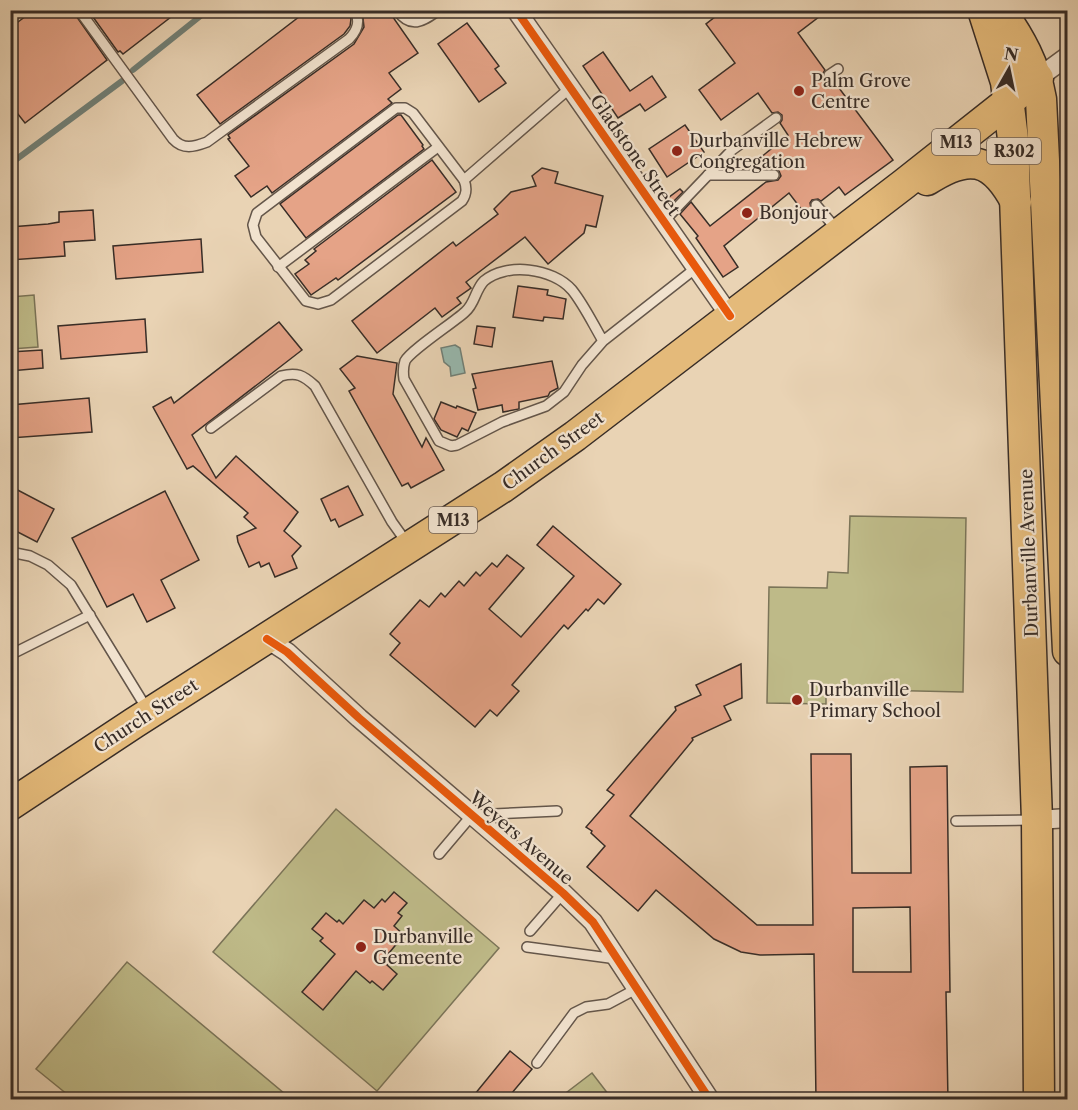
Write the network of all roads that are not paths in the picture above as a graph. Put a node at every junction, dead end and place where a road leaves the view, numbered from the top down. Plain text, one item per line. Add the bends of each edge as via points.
1 (354, 10) edge
2 (398, 10) edge
3 (439, 10) edge
4 (983, 10) edge
5 (1000, 10) edge
6 (79, 11) edge
7 (522, 13) edge
8 (1068, 56) edge
9 (838, 69) dead end
10 (829, 75) dead end
11 (1038, 78) junction
12 (570, 88) junction
13 (1009, 99) junction
14 (776, 118) dead end
15 (438, 147) junction
16 (708, 175) junction
17 (774, 175) dead end
18 (464, 180) junction
19 (1016, 202) junction
20 (816, 205) dead end
21 (874, 206) junction
22 (663, 222) junction
23 (839, 232) junction
24 (278, 267) junction
25 (696, 268) junction
26 (730, 316) junction
27 (603, 341) junction
28 (211, 428) dead end
29 (410, 547) junction
30 (10, 552) edge
31 (90, 615) junction
32 (267, 639) junction
33 (1068, 651) edge
34 (10, 656) edge
35 (150, 713) junction
36 (10, 805) edge
37 (556, 811) dead end
38 (472, 815) junction
39 (1068, 818) edge
40 (1037, 820) junction
41 (956, 821) dead end
42 (439, 854) dead end
43 (563, 893) junction
44 (530, 932) dead end
45 (527, 946) dead end
46 (619, 959) junction
47 (638, 988) junction
48 (537, 1063) dead end
49 (710, 1100) edge
50 (1039, 1100) edge

1 - 6 lane via 358,27 349,39 207,142 190,147 173,139
2 - 3 lane via 405,19 416,22
4 - 13 main road, Durbanville Avenue / R302
5 - 11 main road, Durbanville Avenue / R302 via 1018,35
7 - 12 street, Gladstone Street
8 - 11 street, Church Street
9 - 10 lane
11 - 13 main road, Church Street / M13
11 - 33 main road, Durbanville Avenue / R302
12 - 18 lane
12 - 22 street, Gladstone Street
13 - 19 main road, Durbanville Avenue / R302
13 - 21 main road, Church Street / M13
14 - 16 lane via 732,150
15 - 18 lane
15 - 24 lane
15 - 24 lane via 413,113 396,108 261,208 254,219 254,231
16 - 17 lane
16 - 22 lane
18 - 24 lane via 466,192 462,201 325,303 306,301
19 - 21 main road via 994,171 963,163 950,166 900,198
19 - 40 main road, Durbanville Avenue / R302
20 - 23 lane
21 - 23 main road, Church Street / M13
22 - 25 street, Gladstone Street
23 - 26 main road, Church Street / M13
25 - 26 street, Gladstone Street
25 - 27 lane
26 - 29 main road, Church Street / M13 via 575,436
27 - 27 lane via 564,392 546,406 502,422 457,446 439,441 404,379 403,368 409,356 468,310 485,280 510,271 543,272 563,282
28 - 29 lane via 281,376 296,372 305,376 315,386
29 - 32 main road, Church Street / M13
30 - 31 lane via 39,560 56,570
31 - 34 lane
31 - 35 lane
32 - 35 main road, Church Street / M13
32 - 38 street, Weyers Avenue via 287,652
35 - 36 main road, Church Street / M13
37 - 38 lane
38 - 42 lane
38 - 43 street, Weyers Avenue
39 - 40 street
40 - 41 lane
40 - 50 main road, Durbanville Avenue / R302
43 - 44 lane
43 - 46 street, Weyers Avenue via 593,922
45 - 46 lane
46 - 47 street, Weyers Avenue
47 - 48 lane via 608,1004 574,1013
47 - 49 street, Weyers Avenue

